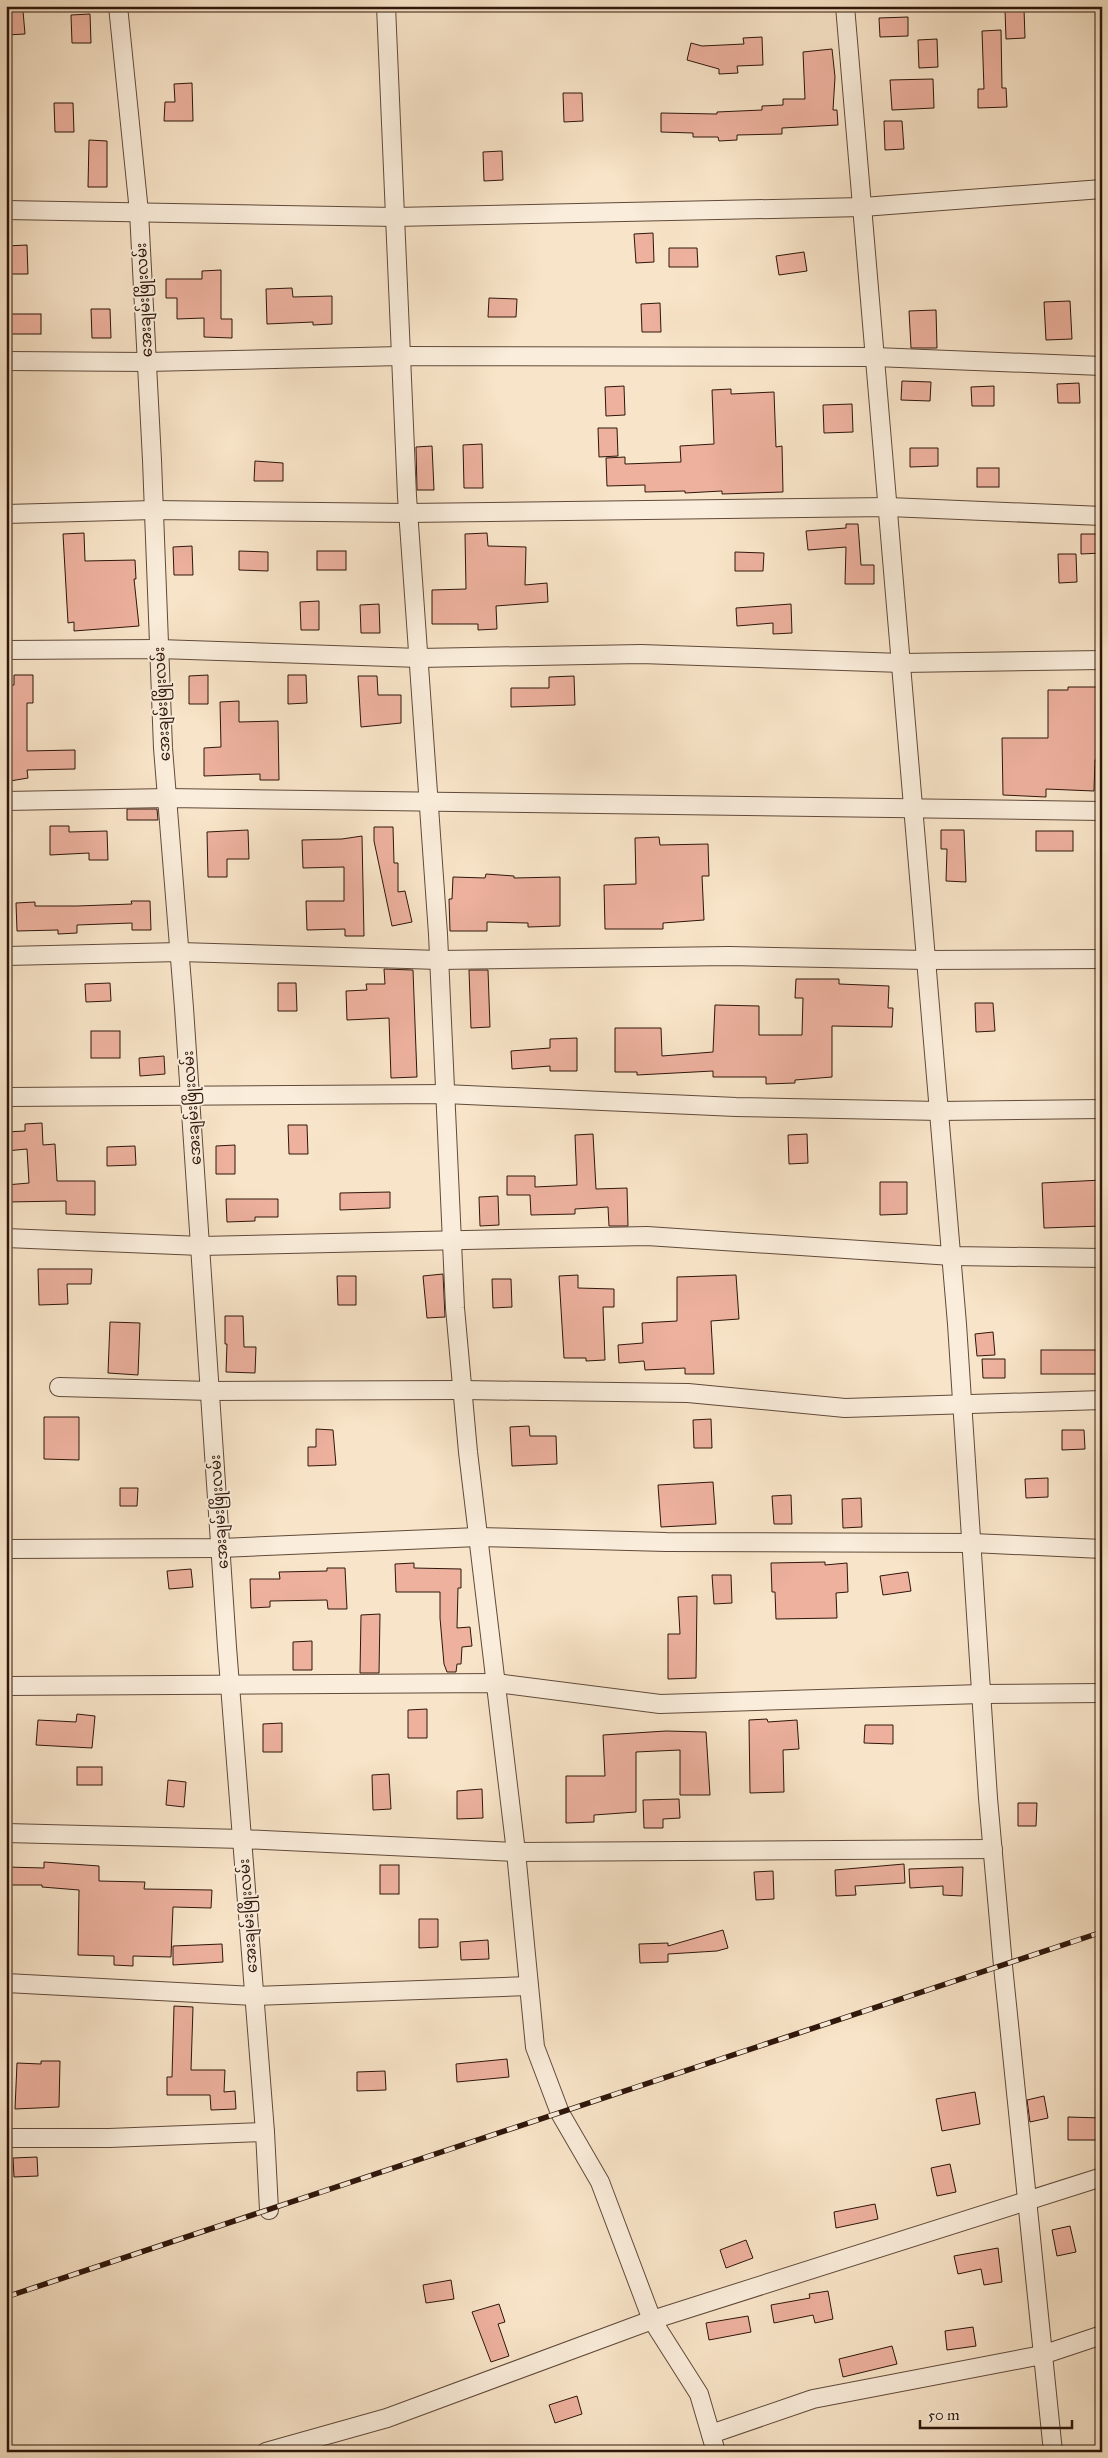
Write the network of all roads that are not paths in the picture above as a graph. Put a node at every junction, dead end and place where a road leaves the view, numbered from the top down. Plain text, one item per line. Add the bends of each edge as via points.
1 (118, 6) edge
2 (386, 6) edge
3 (845, 6) edge
4 (1102, 189) edge
5 (862, 207) junction
6 (6, 210) edge
7 (139, 212) junction
8 (395, 218) junction
9 (401, 356) junction
10 (876, 357) junction
11 (6, 361) edge
12 (147, 362) junction
13 (1102, 366) edge
14 (889, 507) junction
15 (154, 510) junction
16 (408, 513) junction
17 (6, 514) edge
18 (1102, 516) edge
19 (159, 649) junction
20 (6, 650) edge
21 (419, 658) junction
22 (1102, 660) edge
23 (902, 663) junction
24 (168, 798) junction
25 (6, 801) edge
26 (429, 802) junction
27 (914, 807) junction
28 (1102, 811) edge
29 (180, 952) junction
30 (6, 956) edge
31 (1102, 959) edge
32 (439, 960) junction
33 (927, 960) junction
34 (445, 1094) junction
35 (6, 1097) edge
36 (191, 1097) junction
37 (1102, 1109) edge
38 (940, 1112) junction
39 (6, 1238) edge
40 (452, 1240) junction
41 (201, 1246) junction
42 (952, 1256) junction
43 (1102, 1258) edge
44 (59, 1387) dead end
45 (462, 1390) junction
46 (211, 1391) junction
47 (1102, 1400) edge
48 (963, 1403) junction
49 (478, 1536) junction
50 (972, 1543) junction
51 (221, 1548) junction
52 (6, 1549) edge
53 (1102, 1549) edge
54 (496, 1683) junction
55 (230, 1684) junction
56 (6, 1686) edge
57 (1102, 1693) edge
58 (981, 1694) junction
59 (6, 1832) edge
60 (242, 1839) junction
61 (992, 1849) junction
62 (516, 1852) junction
63 (6, 1983) edge
64 (529, 1986) junction
65 (254, 1996) junction
66 (264, 2132) junction
67 (6, 2138) edge
68 (1102, 2177) edge
69 (1026, 2202) junction
70 (269, 2210) dead end
71 (652, 2320) junction
72 (1102, 2335) edge
73 (1042, 2355) junction
74 (710, 2434) junction
75 (266, 2452) edge
76 (716, 2452) edge
77 (1053, 2452) edge

1 - 7 street, အေးချမ်းဖြိုးလမ်း
2 - 8 street
3 - 5 street
4 - 5 street
5 - 8 street
5 - 10 street
6 - 7 street
7 - 8 street
7 - 12 street, အေးချမ်းဖြိုးလမ်း
8 - 9 street
9 - 10 street
9 - 12 street
9 - 16 street
10 - 13 street
10 - 14 street
11 - 12 street
12 - 15 street, အေးချမ်းဖြိုးလမ်း
14 - 16 street
14 - 18 street
14 - 23 street
15 - 16 street
15 - 17 street
15 - 19 street, အေးချမ်းဖြိုးလမ်း
16 - 21 street
19 - 20 street
19 - 21 street
19 - 24 street, အေးချမ်းဖြိုးလမ်း
21 - 23 street via 641,654
21 - 26 street
22 - 23 street
23 - 27 street
24 - 25 street
24 - 26 street
24 - 29 street, အေးချမ်းဖြိုးလမ်း
26 - 27 street
26 - 32 street
27 - 28 street
27 - 33 street
29 - 30 street
29 - 32 street
29 - 36 street, အေးချမ်းဖြိုးလမ်း
31 - 33 street
32 - 33 street via 729,956
32 - 34 street
33 - 38 street
34 - 36 street
34 - 38 street
34 - 40 street
35 - 36 street
36 - 41 street, အေးချမ်းဖြိုးလမ်း
37 - 38 street
38 - 42 street
39 - 41 street
40 - 41 street
40 - 42 street via 647,1236
40 - 45 street
41 - 46 street, အေးချမ်းဖြိုးလမ်း
42 - 43 street
42 - 48 street
44 - 46 street
45 - 46 street
45 - 48 street via 688,1394 845,1408
45 - 49 street
46 - 51 street, အေးချမ်းဖြိုးလမ်း
47 - 48 street
48 - 50 street
49 - 50 street via 666,1542
49 - 51 street
49 - 54 street
50 - 53 street
50 - 58 street
51 - 52 street
51 - 55 street, အေးချမ်းဖြိုးလမ်း
54 - 55 street
54 - 58 street via 660,1704
54 - 62 street
55 - 56 street
55 - 60 street, အေးချမ်းဖြိုးလမ်း
57 - 58 street
58 - 61 street
59 - 60 street
60 - 62 street
60 - 65 street, အေးချမ်းဖြိုးလမ်း
61 - 62 street
61 - 69 street
62 - 64 street
63 - 65 street
64 - 65 street
64 - 71 street via 535,2047 560,2113 600,2182
65 - 66 street, အေးချမ်းဖြိုးလမ်း
66 - 67 street
66 - 70 street, အေးချမ်းဖြိုးလမ်း
68 - 69 street
69 - 71 street
69 - 73 street
71 - 74 street via 699,2394
71 - 75 street via 387,2418
72 - 73 street
73 - 74 street via 813,2399
73 - 77 street
74 - 76 street

